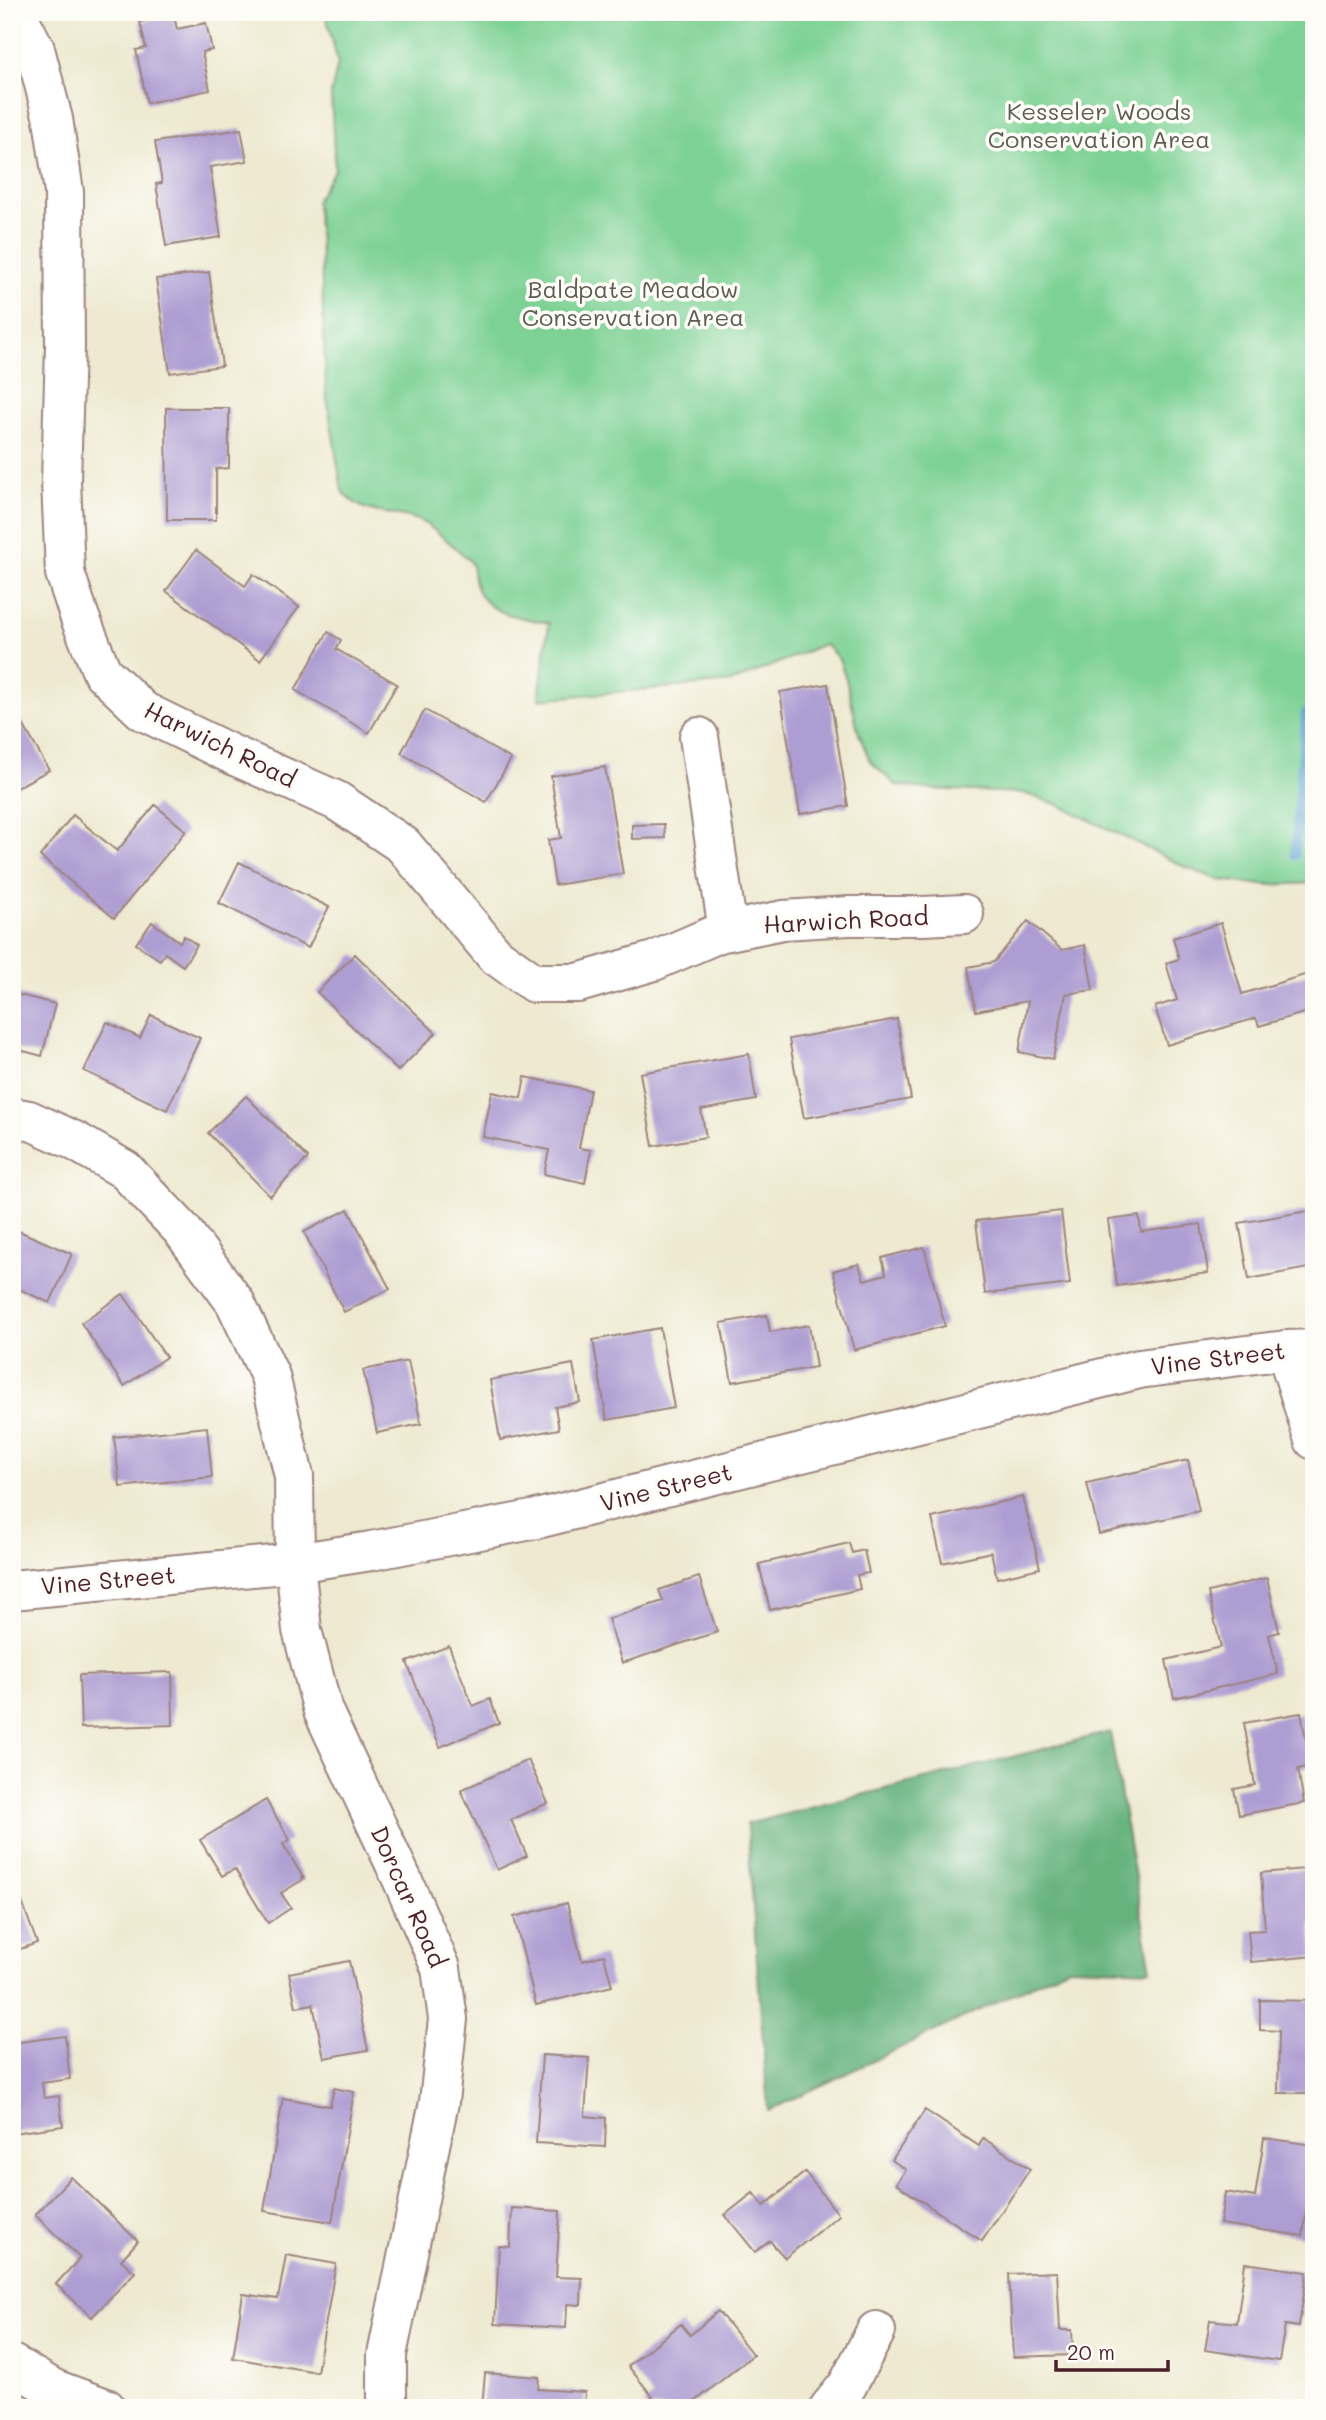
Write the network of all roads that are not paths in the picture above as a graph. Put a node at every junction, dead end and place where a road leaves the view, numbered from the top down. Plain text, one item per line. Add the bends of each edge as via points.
1 (16, 12) edge
2 (699, 737) dead end
3 (964, 914) dead end
4 (728, 931) junction
5 (12, 1117) edge
6 (1300, 1350) edge
7 (1314, 1440) edge
8 (295, 1563) junction
9 (12, 1590) edge
10 (876, 2331) dead end
11 (12, 2364) edge
12 (106, 2408) edge
13 (387, 2408) edge
14 (828, 2408) edge

1 - 4 street, Harwich Road via 35,49 53,119 64,192 61,481 65,573 102,672 143,711 337,801 403,845 495,955 534,983 578,983 654,961
2 - 4 street, Harwich Road
3 - 4 street, Harwich Road via 783,920
5 - 8 street, Dorcar Road via 75,1141 125,1170 183,1230 235,1302 270,1376 294,1476
6 - 7 street
6 - 8 street, Vine Street via 1139,1369 537,1520
8 - 9 street, Vine Street
8 - 13 street, Dorcar Road via 302,1630 323,1711 442,1968 448,2019 439,2102 387,2355
10 - 14 street via 847,2386
11 - 12 street via 54,2389

